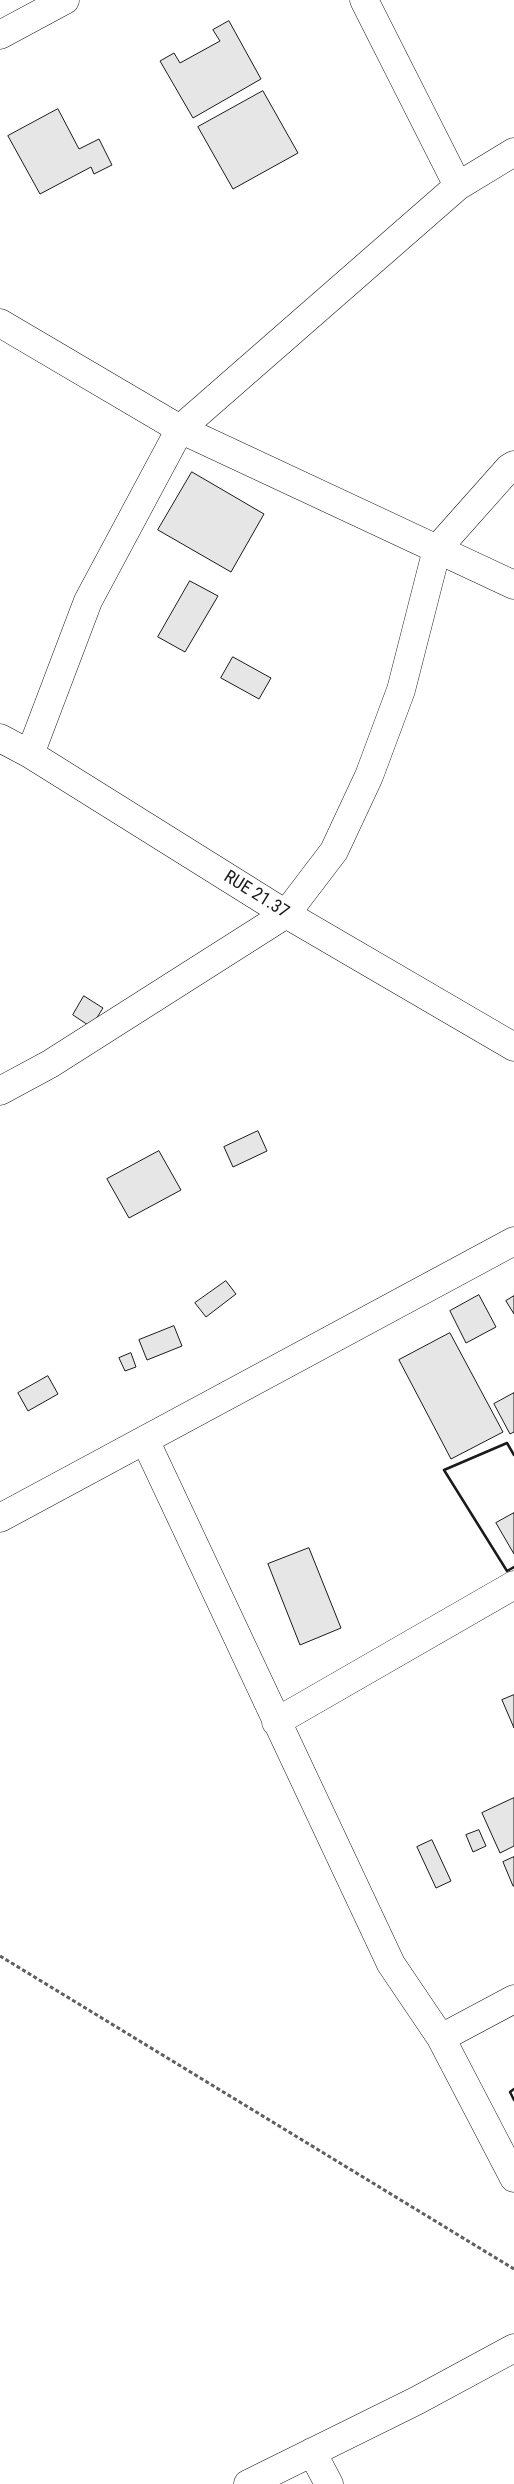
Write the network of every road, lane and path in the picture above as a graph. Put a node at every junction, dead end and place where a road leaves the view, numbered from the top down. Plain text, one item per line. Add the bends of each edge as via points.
1 (65, 0) edge
2 (364, 0) edge
3 (0, 35) edge
4 (514, 152) edge
5 (458, 186) junction
6 (0, 323) edge
7 (180, 429) junction
8 (514, 465) edge
9 (437, 549) junction
10 (514, 584) edge
11 (0, 738) edge
12 (30, 754) junction
13 (286, 914) junction
14 (514, 1048) edge
15 (0, 1091) edge
16 (514, 1241) edge
17 (146, 1440) junction
18 (0, 1518) edge
19 (514, 1585) edge
20 (276, 1722) junction
21 (0, 1956) edge
22 (514, 1999) edge
23 (441, 2038) junction
24 (514, 2178) edge
25 (514, 2269) edge
26 (514, 2348) edge
27 (312, 2452) junction
28 (248, 2484) edge
29 (328, 2484) edge

1 - 3 street
2 - 5 street
4 - 5 street
5 - 7 street
6 - 7 street
7 - 9 street
7 - 12 street via 88,602
8 - 9 street
9 - 10 street
9 - 13 street via 401,690 369,776 334,851
11 - 12 street, RUE 21.37
12 - 13 street, RUE 21.37
13 - 14 street, RUE 21.37
13 - 15 street via 50,1064
16 - 17 street
17 - 18 street
17 - 20 street
19 - 20 street
20 - 23 street via 391,1964
21 - 25 path
22 - 23 street
23 - 24 street
26 - 27 street
27 - 28 street
27 - 29 street

